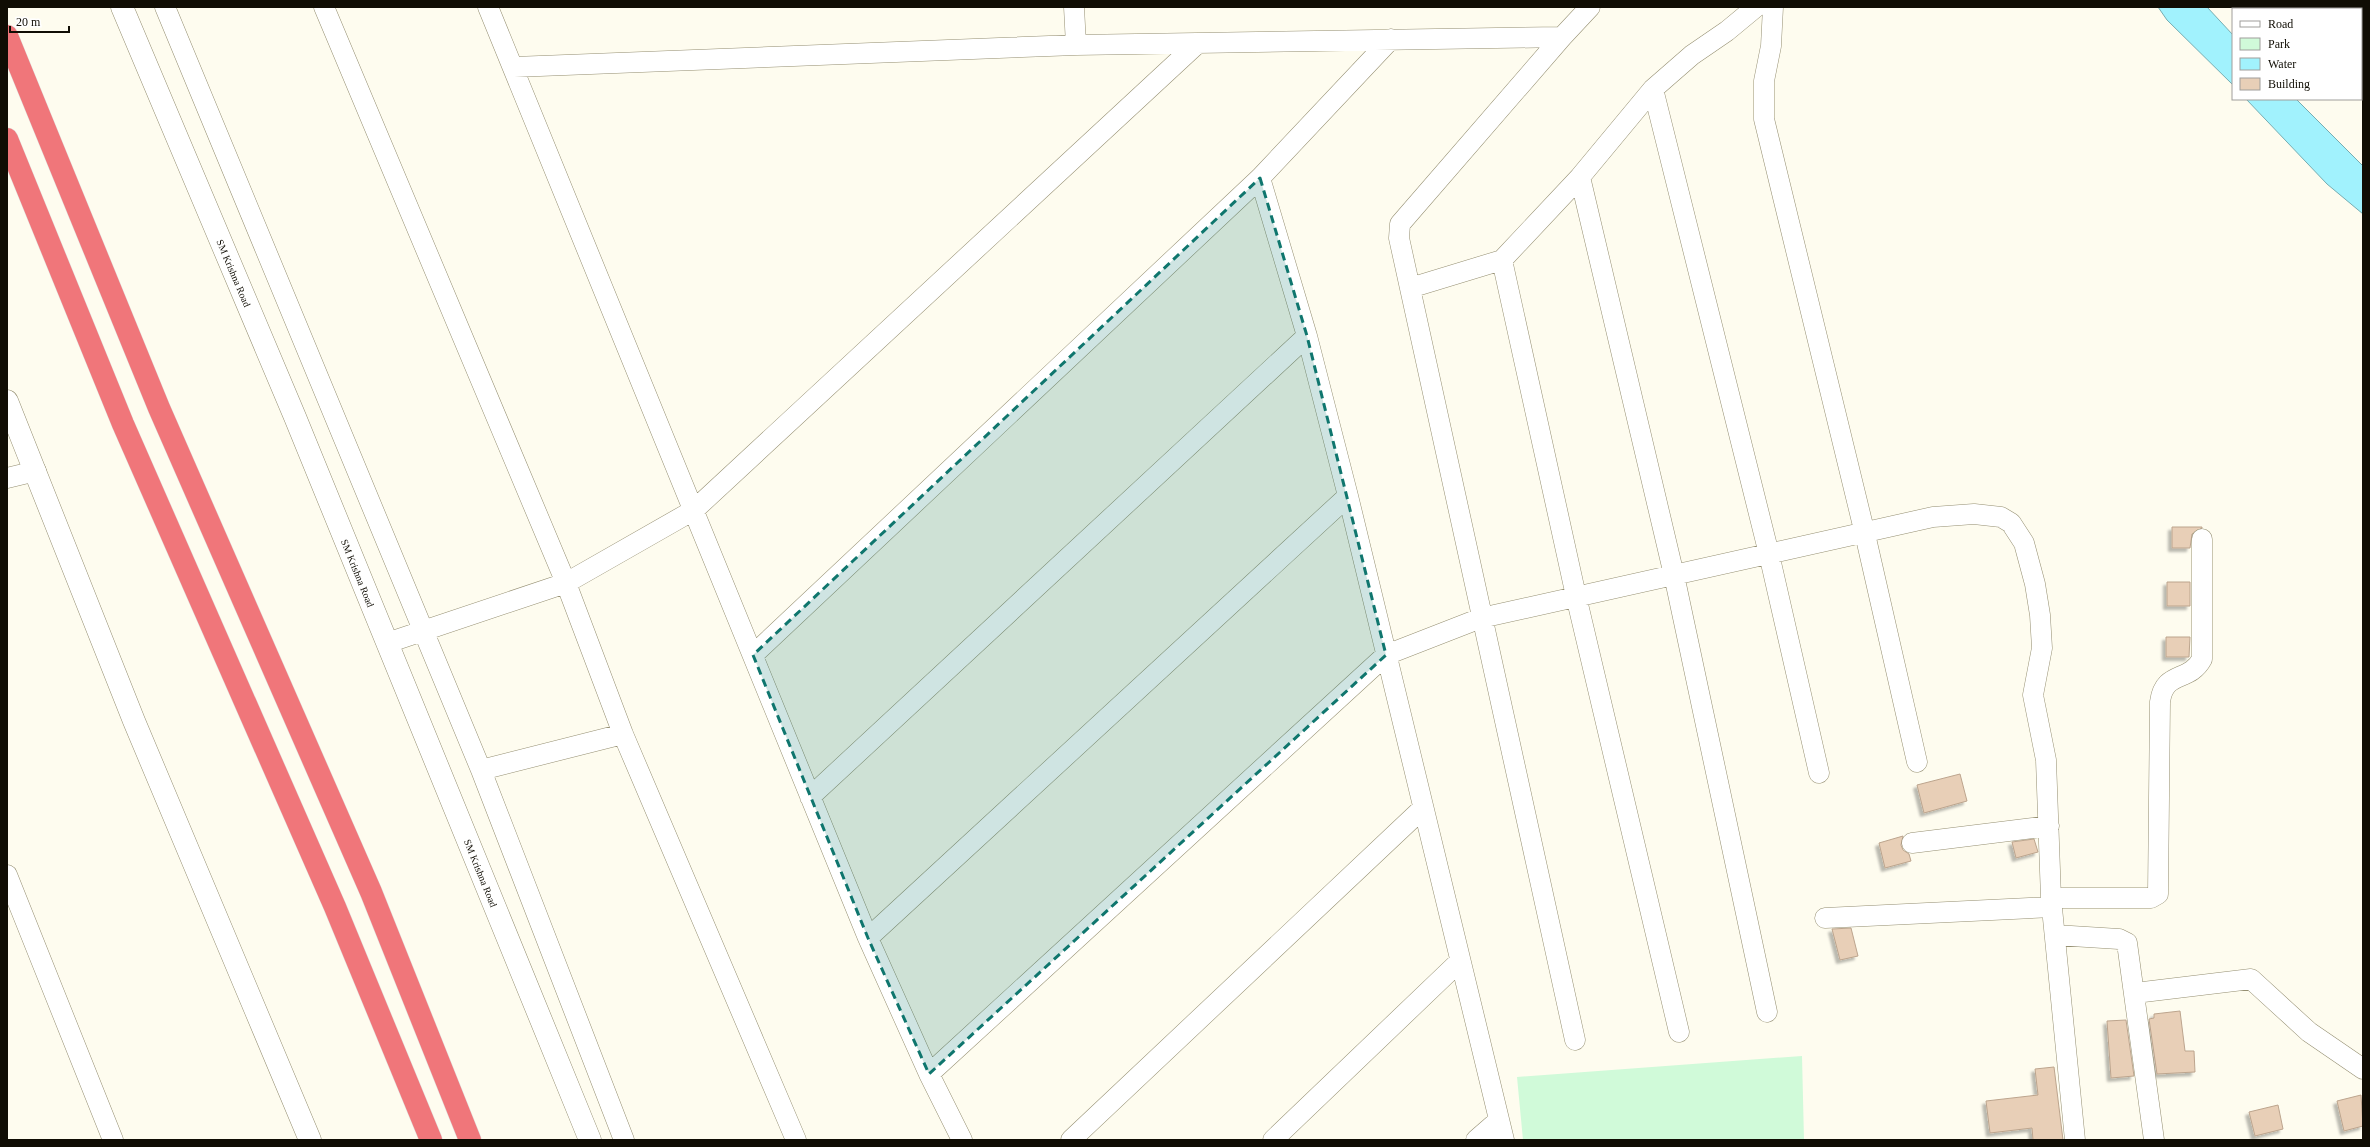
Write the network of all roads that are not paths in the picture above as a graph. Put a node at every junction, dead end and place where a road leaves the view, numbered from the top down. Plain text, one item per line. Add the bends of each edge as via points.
1 (122, 7) edge
2 (165, 7) edge
3 (324, 7) edge
4 (488, 7) edge
5 (1074, 7) edge
6 (1590, 7) edge
7 (1756, 7) edge
8 (1773, 7) edge
9 (7, 36) edge
10 (1562, 37) junction
11 (1390, 39) junction
12 (1198, 43) junction
13 (1076, 44) junction
14 (514, 67) junction
15 (1653, 89) junction
16 (7, 139) edge
17 (1580, 177) junction
18 (1260, 178) junction
19 (1502, 260) junction
20 (1410, 288) junction
21 (1307, 336) junction
22 (7, 401) edge
23 (36, 471) junction
24 (7, 478) edge
25 (1348, 496) junction
26 (694, 510) junction
27 (1865, 534) junction
28 (2202, 539) dead end
29 (1769, 554) junction
30 (1674, 575) junction
31 (566, 583) junction
32 (1576, 596) junction
33 (1481, 618) junction
34 (422, 631) junction
35 (387, 643) junction
36 (753, 655) junction
37 (1386, 655) junction
38 (624, 734) junction
39 (1917, 762) dead end
40 (481, 770) junction
41 (1819, 773) dead end
42 (810, 797) junction
43 (1422, 809) junction
44 (2049, 826) junction
45 (1912, 843) dead end
46 (7, 875) edge
47 (2051, 903) junction
48 (1825, 918) dead end
49 (2055, 936) junction
50 (868, 938) junction
51 (1460, 961) junction
52 (2135, 992) junction
53 (1767, 1012) dead end
54 (1679, 1032) dead end
55 (1575, 1040) dead end
56 (2363, 1069) edge
57 (929, 1074) junction
58 (1499, 1120) junction
59 (113, 1140) edge
60 (310, 1140) edge
61 (431, 1140) edge
62 (470, 1140) edge
63 (590, 1140) edge
64 (624, 1140) edge
65 (796, 1140) edge
66 (962, 1140) edge
67 (1070, 1140) edge
68 (1273, 1140) edge
69 (1476, 1140) edge
70 (1504, 1140) edge
71 (2075, 1140) edge
72 (2154, 1140) edge

1 - 35 street, SM Krishna Road
2 - 34 street
3 - 31 street
4 - 14 street
5 - 13 street
6 - 10 street
7 - 15 street via 1692,55
8 - 27 street via 1771,46 1764,81 1764,119
9 - 62 highway via 159,408 371,892
10 - 11 street
10 - 20 street via 1400,224 1402,259
11 - 12 street
11 - 18 street
12 - 13 street
12 - 26 street
13 - 14 street
14 - 26 street
15 - 17 street
15 - 29 street
16 - 61 highway via 123,424 335,907
17 - 19 street
17 - 30 street
18 - 21 street
18 - 36 street
19 - 20 street
19 - 32 street
20 - 33 street
21 - 25 street
21 - 42 street
22 - 23 street
23 - 24 street
23 - 60 street via 134,721
25 - 37 street
25 - 50 street
26 - 31 street
26 - 36 street
27 - 29 street
27 - 39 street
27 - 44 street via 1934,517 1974,514 2001,516 2011,523 2024,543 2040,615 2042,648 2033,695 2046,760
28 - 47 street via 2202,660 2192,671 2165,684 2161,690 2158,894 2151,898
29 - 30 street
29 - 41 street
30 - 32 street
30 - 53 street
31 - 34 street
31 - 38 street
32 - 33 street
32 - 54 street
33 - 37 street
33 - 55 street
34 - 35 street
34 - 40 street
35 - 63 street, SM Krishna Road
36 - 42 street
37 - 43 street
37 - 57 street
38 - 40 street
38 - 65 street
40 - 64 street
42 - 50 street
43 - 51 street
43 - 67 street
44 - 45 street
44 - 47 street
46 - 59 street
47 - 48 street
47 - 49 street
49 - 52 street via 2119,939 2127,943
49 - 71 street
50 - 57 street
51 - 58 street
51 - 68 street
52 - 56 street via 2251,979 2309,1032
52 - 72 street
57 - 66 street
58 - 69 street
58 - 70 street

